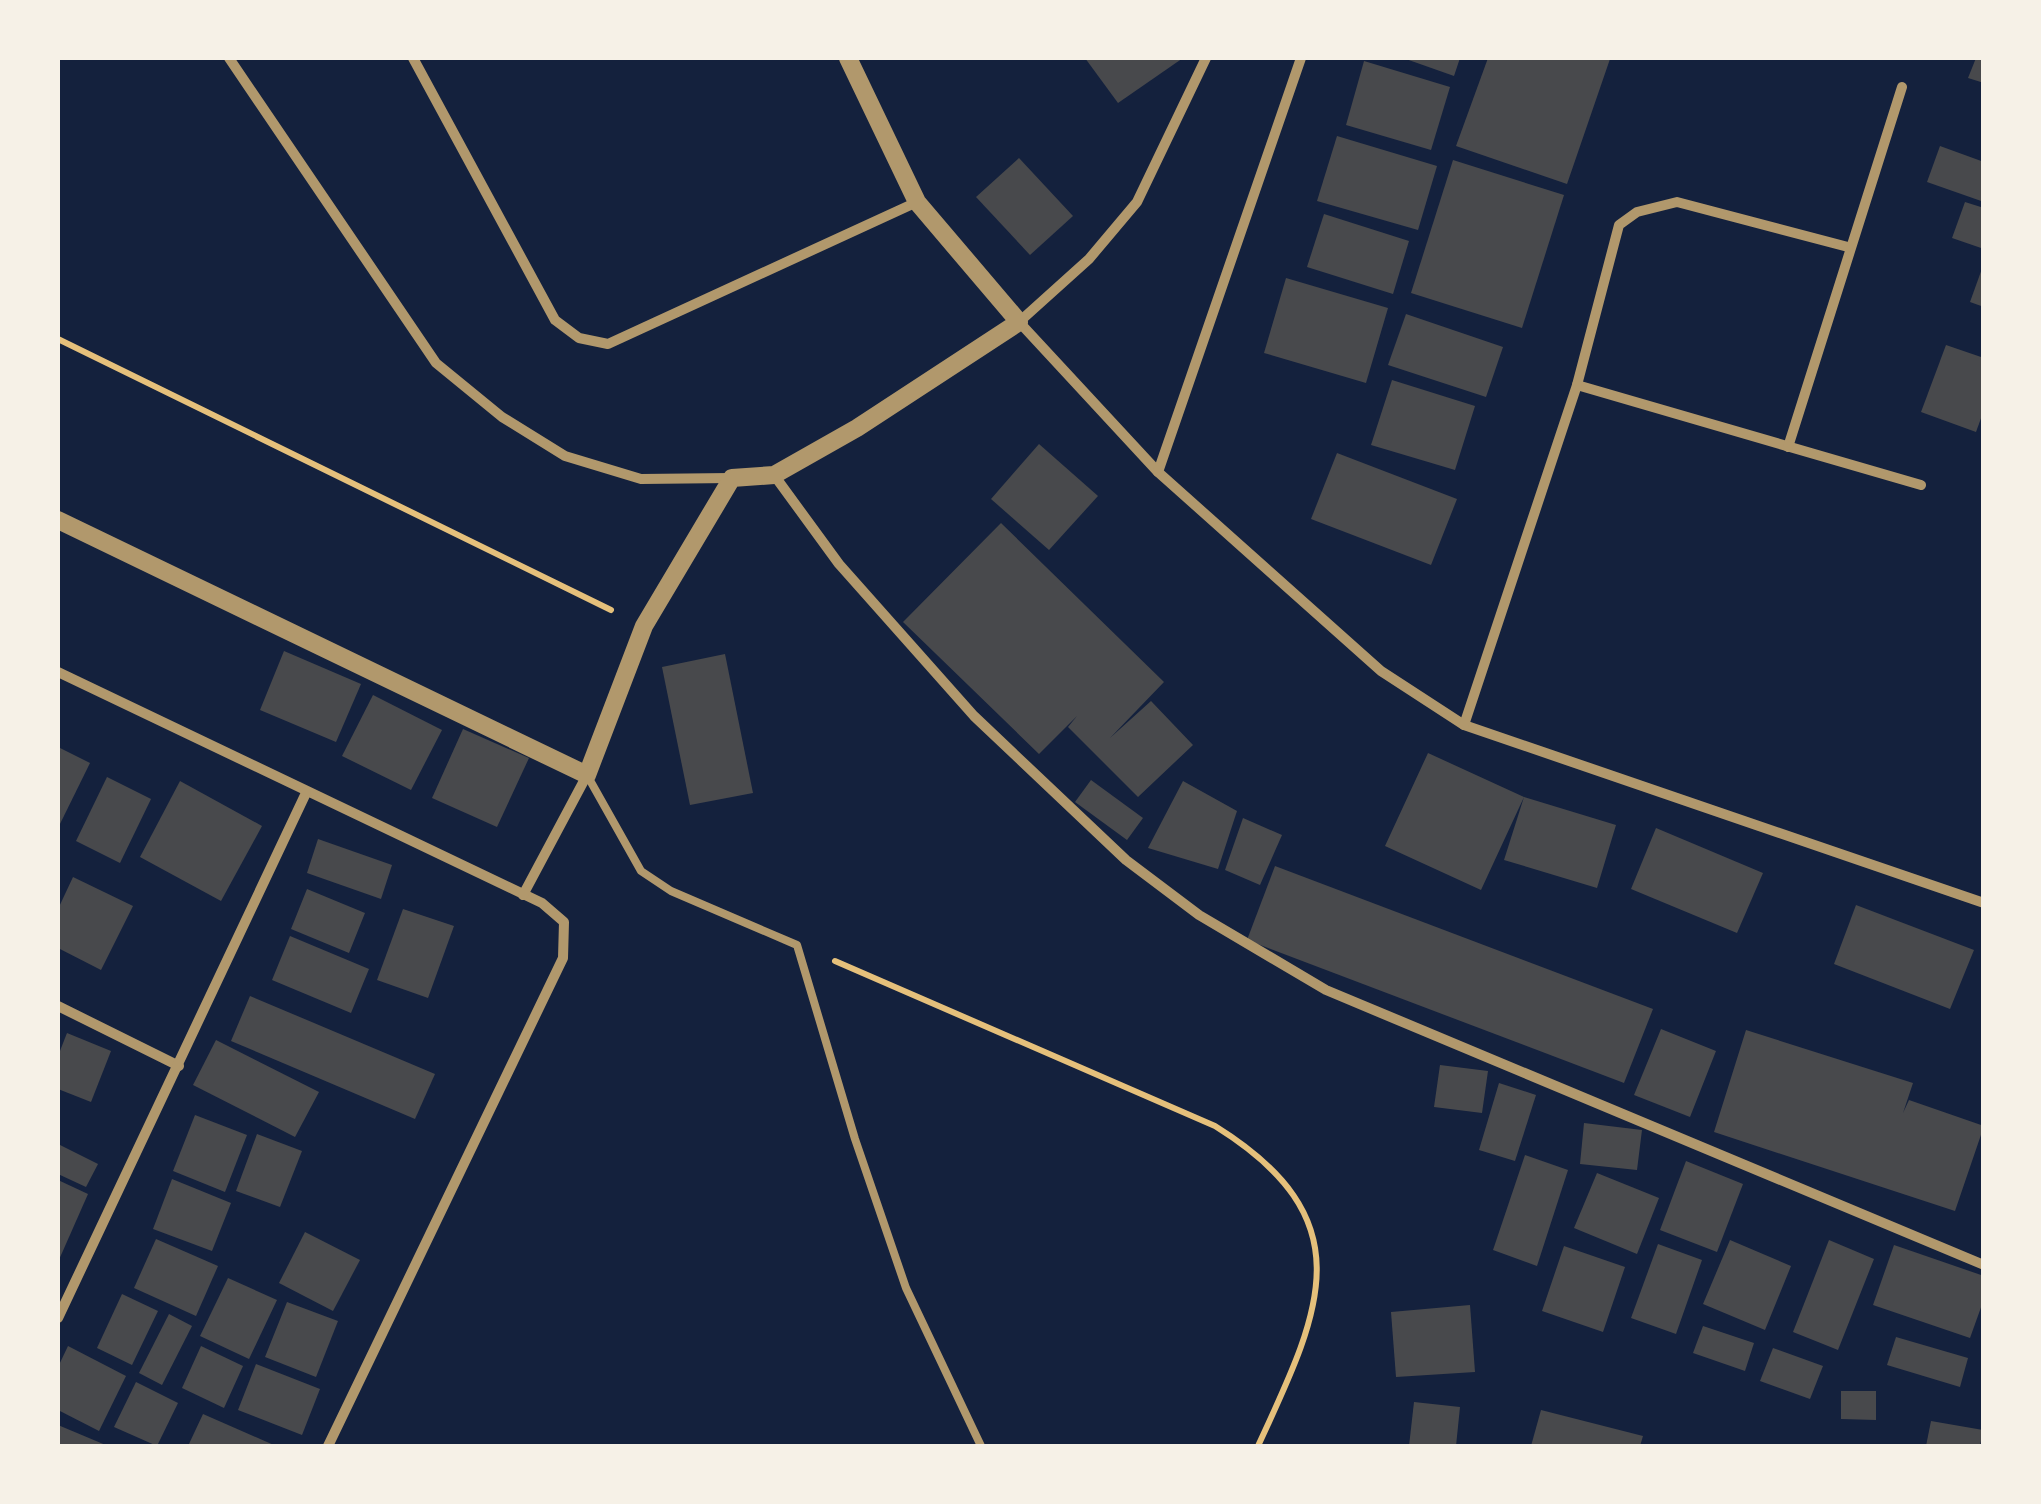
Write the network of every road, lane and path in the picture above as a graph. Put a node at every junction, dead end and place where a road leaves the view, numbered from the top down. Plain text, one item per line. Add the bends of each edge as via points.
1 (229, 58) edge
2 (413, 58) edge
3 (848, 58) edge
4 (1206, 58) edge
5 (1301, 58) edge
6 (1902, 87) dead end
7 (917, 202) junction
8 (1848, 246) junction
9 (1018, 322) junction
10 (58, 339) edge
11 (1577, 386) junction
12 (1788, 447) junction
13 (1158, 472) junction
14 (774, 475) junction
15 (732, 478) junction
16 (1921, 485) dead end
17 (58, 520) edge
18 (644, 626) junction
19 (58, 672) edge
20 (1464, 724) junction
21 (587, 775) junction
22 (306, 793) junction
23 (523, 895) junction
24 (1984, 902) edge
25 (797, 945) junction
26 (58, 1006) edge
27 (179, 1066) junction
28 (1984, 1265) edge
29 (61, 1301) edge
30 (58, 1318) edge
31 (328, 1446) edge
32 (981, 1446) edge
33 (1258, 1446) edge

1 - 15 street via 436,363 502,417 565,456 642,479
2 - 7 street via 555,320 580,338 608,344
3 - 7 street
4 - 9 street via 1136,202 1089,259
5 - 13 street
6 - 8 street
7 - 9 street
8 - 11 street via 1678,202 1637,212 1618,224
8 - 12 street
9 - 13 street
9 - 14 street
10 - 18 path
11 - 12 street
11 - 20 street
12 - 16 street
13 - 20 street via 1381,671
14 - 15 street
14 - 28 street via 838,564 974,716 1126,860 1199,915 1326,990
15 - 18 street
17 - 21 street
18 - 21 street
19 - 22 street
20 - 24 street
21 - 23 street
21 - 25 lane via 642,870 671,890
22 - 23 street
22 - 27 street
23 - 31 street via 564,922 563,958
25 - 32 lane via 906,1288
25 - 33 path via 1216,1126 1258,1153 1288,1184 1310,1218 1319,1256 1289,1380
26 - 27 street
27 - 29 street
29 - 30 street

